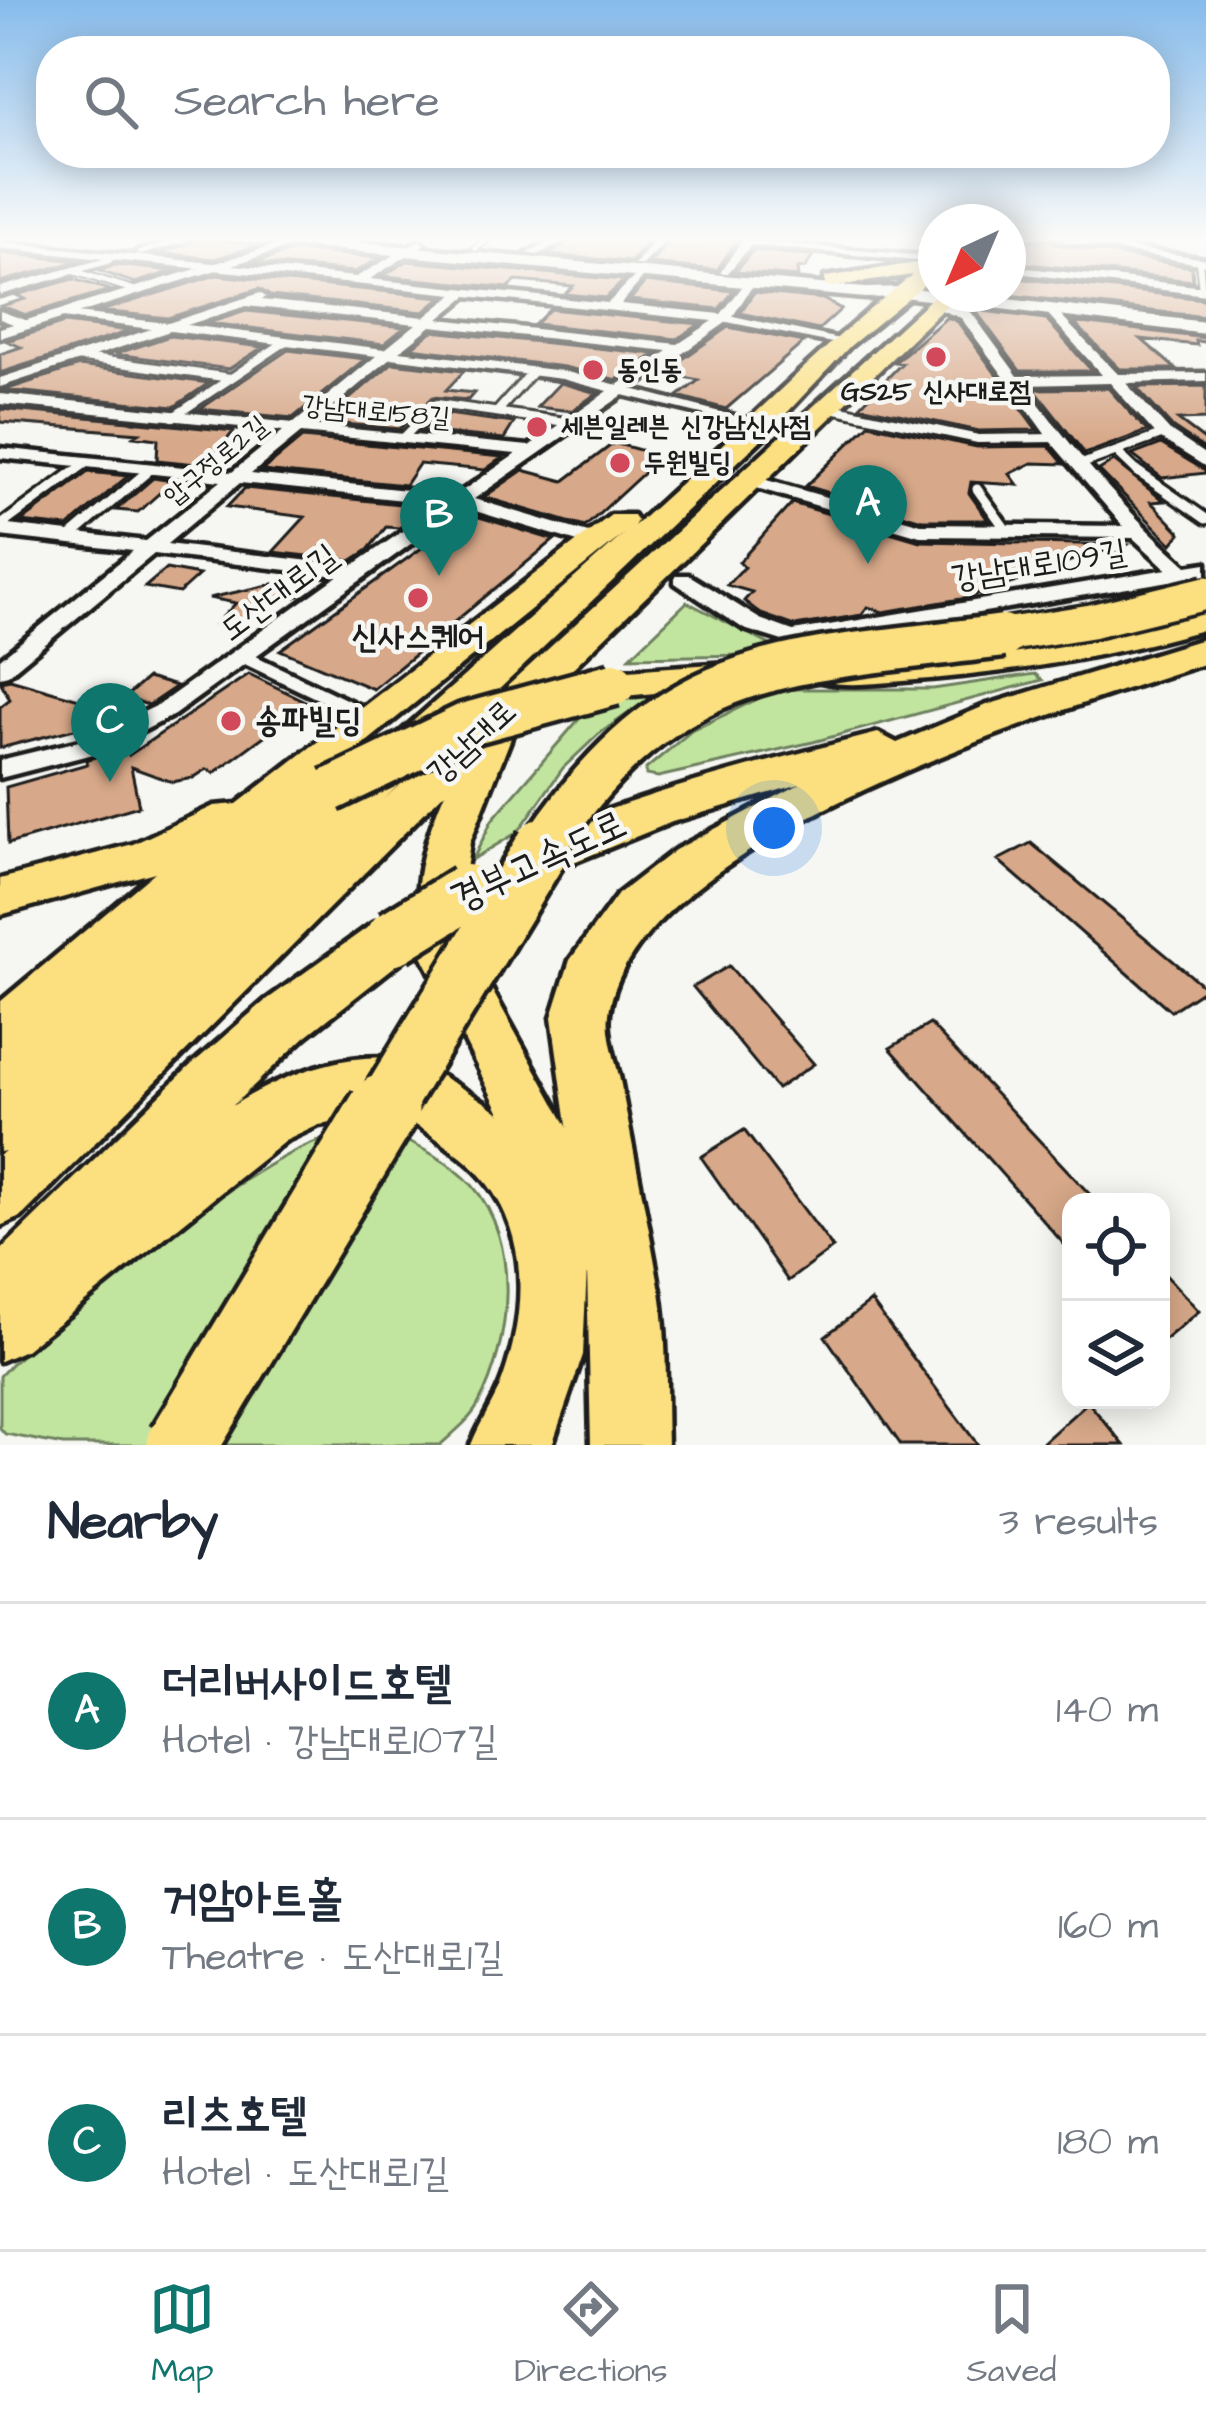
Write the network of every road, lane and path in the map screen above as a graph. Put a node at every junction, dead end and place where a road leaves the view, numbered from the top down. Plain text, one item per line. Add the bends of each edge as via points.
1 (83, 307) edge
2 (227, 307) edge
3 (296, 307) edge
4 (444, 307) edge
5 (625, 307) edge
6 (732, 307) edge
7 (849, 307) edge
8 (893, 307) edge
9 (914, 307) edge
10 (1043, 307) edge
11 (1092, 307) edge
12 (1050, 309) junction
13 (963, 312) edge
14 (62, 314) junction
15 (1091, 314) junction
16 (0, 315) edge
17 (725, 318) junction
18 (427, 321) junction
19 (26, 325) junction
20 (167, 327) junction
21 (1206, 328) edge
22 (855, 329) junction
23 (0, 333) edge
24 (285, 342) junction
25 (679, 349) junction
26 (386, 354) junction
27 (76, 358) junction
28 (533, 371) junction
29 (231, 378) junction
30 (1109, 378) junction
31 (1010, 381) junction
32 (1202, 381) edge
33 (0, 383) edge
34 (620, 392) junction
35 (0, 399) edge
36 (780, 406) junction
37 (827, 407) junction
38 (497, 412) junction
39 (173, 417) junction
40 (741, 422) junction
41 (573, 423) junction
42 (298, 429) junction
43 (1164, 434) junction
44 (403, 437) junction
45 (1056, 438) junction
46 (532, 451) junction
47 (0, 453) edge
48 (1119, 454) junction
49 (88, 462) junction
50 (1206, 463) edge
51 (1079, 465) junction
52 (152, 468) junction
53 (242, 477) junction
54 (749, 480) junction
55 (977, 489) dead end
56 (462, 501) junction
57 (1206, 519) edge
58 (0, 528) edge
59 (1006, 531) junction
60 (1138, 532) junction
61 (69, 538) junction
62 (598, 542) junction
63 (153, 547) junction
64 (356, 572) junction
65 (682, 579) dead end
66 (1199, 579) edge
67 (1206, 616) edge
68 (1206, 650) edge
69 (244, 657) junction
70 (0, 670) edge
71 (1027, 708) junction
72 (500, 716) junction
73 (370, 717) junction
74 (0, 769) edge
75 (308, 787) junction
76 (0, 897) edge
77 (0, 1034) edge
78 (0, 1072) edge
79 (0, 1125) edge
80 (0, 1196) edge
81 (626, 1298) junction
82 (0, 1301) edge
83 (0, 1324) edge
84 (182, 1445) edge
85 (509, 1445) edge
86 (629, 1445) edge

1 - 14 street
2 - 20 street
3 - 18 street
4 - 18 street, 압구정로2길
5 - 17 street
6 - 17 street, 도산대로1길
7 - 22 main road
8 - 22 main road, 강남대로
9 - 37 main road, 강남대로
10 - 12 main road
11 - 15 street
12 - 15 main road
12 - 30 street
13 - 31 street
14 - 19 street
14 - 20 street
15 - 21 main road
16 - 19 street
17 - 22 street via 751,329
17 - 25 street, 도산대로1길
18 - 25 street
18 - 26 street, 압구정로2길
19 - 23 street
20 - 24 street
20 - 27 street
22 - 36 main road, 강남대로
24 - 26 street
24 - 29 lane
25 - 34 street, 도산대로1길
26 - 28 street
26 - 42 street, 압구정로2길
27 - 29 lane
27 - 33 street
28 - 34 street
28 - 38 lane
29 - 39 lane
30 - 31 street
30 - 32 street
30 - 43 street
31 - 45 street
34 - 40 street
34 - 41 street, 도산대로1길
35 - 39 street, 강남대로158길
36 - 40 main road
36 - 79 main road, 강남대로
37 - 45 lane via 978,439
37 - 54 main road, 강남대로
38 - 41 lane
38 - 44 lane via 437,404
39 - 42 street, 강남대로158길
40 - 62 main road
41 - 46 street, 도산대로1길
42 - 44 street, 강남대로158길
42 - 53 street, 압구정로2길
43 - 48 lane
43 - 50 street
44 - 46 street, 강남대로158길
45 - 51 street
46 - 56 street, 도산대로1길
47 - 49 street
48 - 51 lane
48 - 57 lane
49 - 52 street
49 - 58 lane
51 - 60 street
52 - 53 street
52 - 61 lane
53 - 56 street
53 - 63 street, 압구정로2길
54 - 59 street via 920,530
54 - 72 main road, 강남대로
55 - 59 lane
56 - 62 street
56 - 64 street, 도산대로1길
58 - 61 street
59 - 60 street
60 - 66 street
61 - 63 street
62 - 73 main road
63 - 64 street
63 - 70 street, 압구정로2길
64 - 69 street, 도산대로1길
65 - 66 street, 강남대로109길 via 752,624 792,638
66 - 84 highway, bridge via 1066,627 782,661 729,678 622,748 583,787 528,868
67 - 75 highway, bridge via 1102,645 983,664 701,675 529,700
68 - 71 highway, 경부고속도로
69 - 73 lane
69 - 74 street, 도산대로1길 via 95,745
71 - 81 highway via 750,828 634,908 599,949 580,1017
71 - 82 highway, 경부고속도로, bridge via 716,788 588,831 467,892 285,1018
72 - 80 main road, 강남대로
72 - 81 main road via 442,856 437,926
73 - 75 main road
75 - 76 main road via 146,858
75 - 77 main road
75 - 78 highway via 258,844
81 - 86 highway
83 - 85 highway via 256,1126 298,1103 389,1086 434,1104 497,1146 533,1192 545,1224 553,1298 545,1363 533,1406

